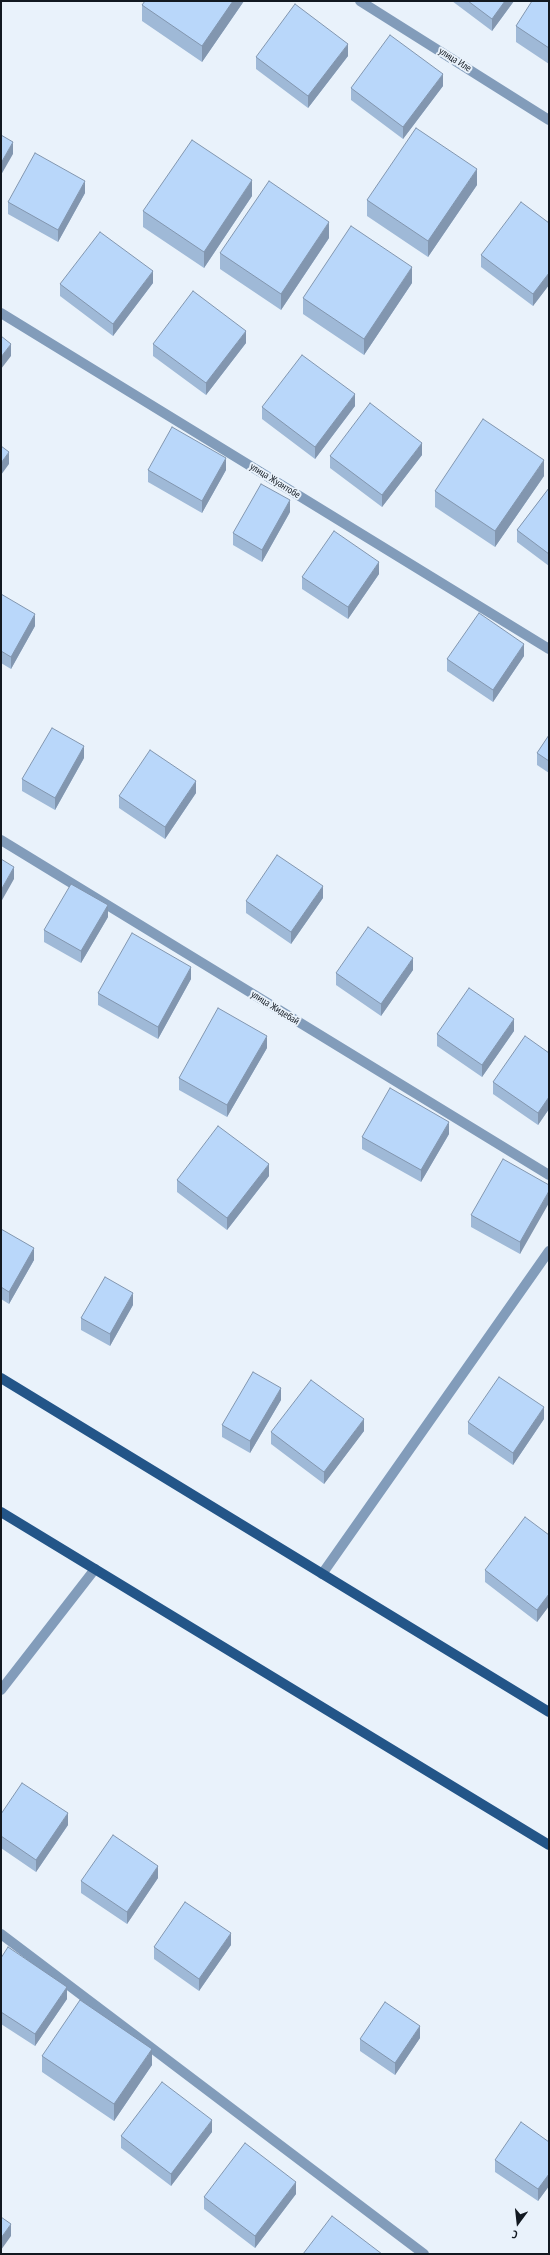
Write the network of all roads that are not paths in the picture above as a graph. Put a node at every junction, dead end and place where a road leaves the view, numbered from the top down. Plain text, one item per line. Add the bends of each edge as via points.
1 (360, 1) edge
2 (549, 120) edge
3 (1, 313) edge
4 (549, 649) edge
5 (1, 840) edge
6 (549, 1176) edge
7 (549, 1251) edge
8 (1, 1378) edge
9 (1, 1512) edge
10 (95, 1569) junction
11 (322, 1574) junction
12 (1, 1690) edge
13 (549, 1712) edge
14 (549, 1845) edge
15 (1, 1934) edge
16 (424, 2254) edge

1 - 2 street, улица Иле
3 - 4 street, улица Жуантобе
5 - 6 street, улица Жидебай
7 - 11 street
8 - 11 main road
9 - 10 main road
10 - 12 street
10 - 14 main road
11 - 13 main road
15 - 16 street

